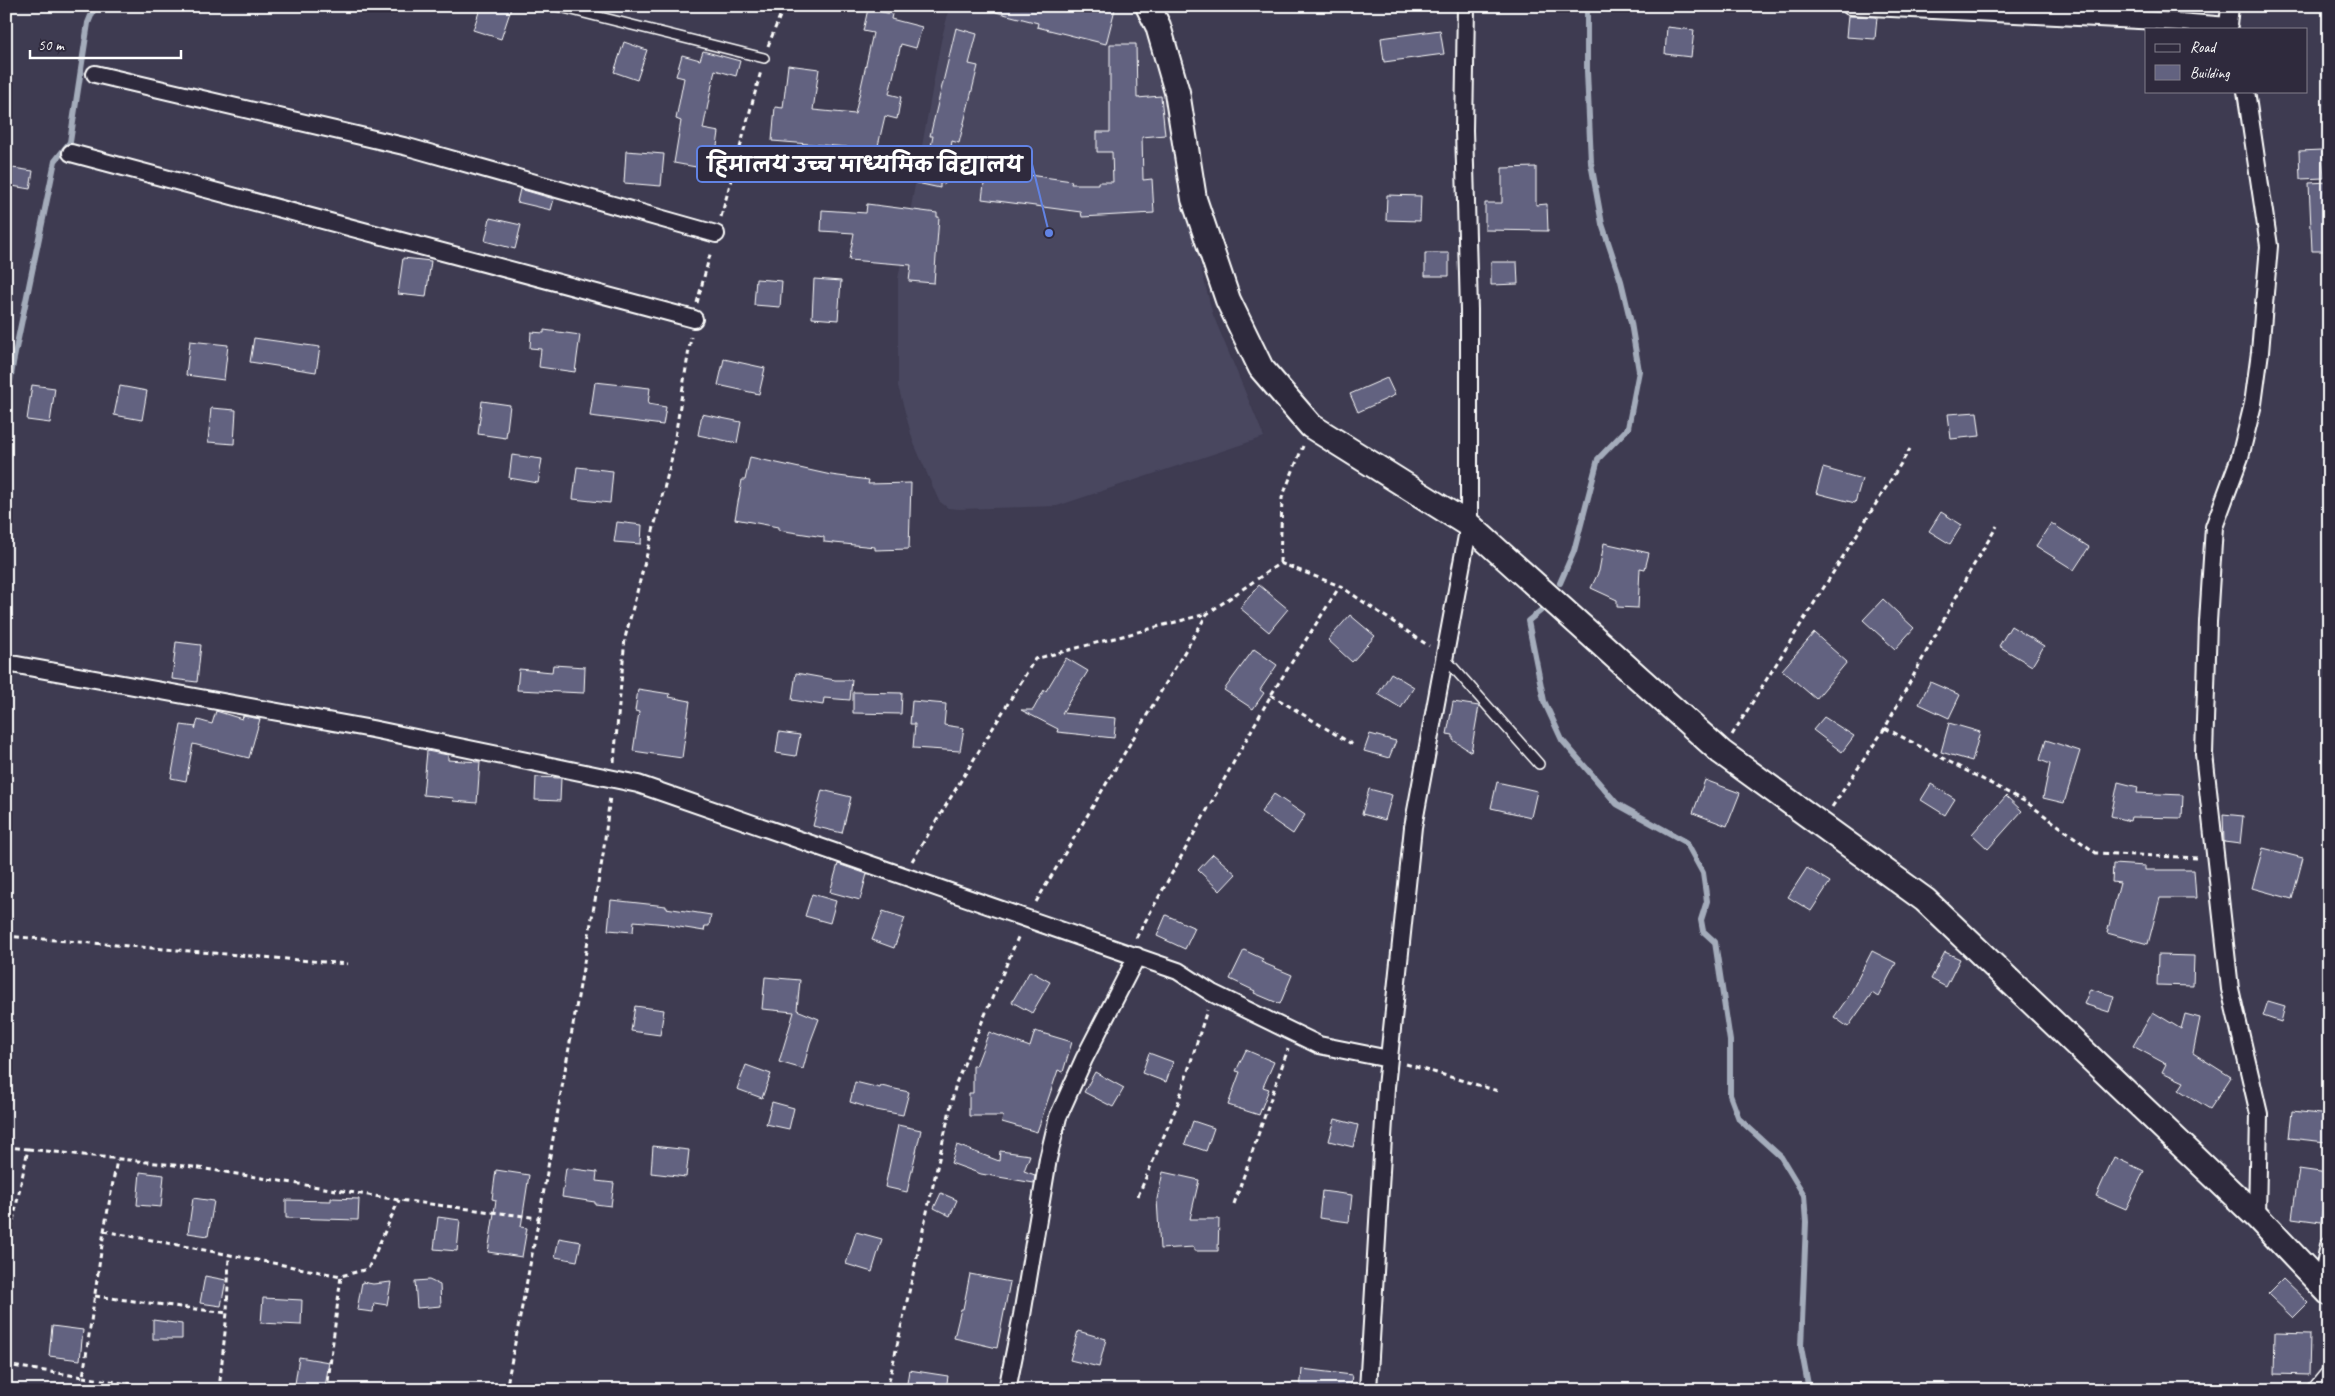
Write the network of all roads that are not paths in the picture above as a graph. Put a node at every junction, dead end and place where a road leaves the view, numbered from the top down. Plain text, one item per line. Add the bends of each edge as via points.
1 (556, 6) edge
2 (1148, 6) edge
3 (1466, 6) edge
4 (1850, 6) edge
5 (2230, 6) edge
6 (2228, 28) edge
7 (764, 58) road end
8 (95, 74) dead end
9 (2246, 92) edge
10 (71, 153) dead end
11 (716, 234) road end
12 (694, 319) road end
13 (1468, 526) junction
14 (1443, 656) junction
15 (6, 664) edge
16 (1539, 764) dead end
17 (1132, 955) junction
18 (1389, 1059) junction
19 (2257, 1217) junction
20 (2329, 1245) edge
21 (2325, 1289) edge
22 (2329, 1368) edge
23 (1844, 1389) edge
24 (1007, 1390) edge
25 (1368, 1390) edge
26 (1947, 1390) edge
27 (2311, 1390) edge

1 - 7 lane
2 - 13 street via 1158,26 1177,92 1194,199 1228,300 1261,368 1311,426
3 - 13 street
4 - 6 street via 2179,22
5 - 6 street
8 - 11 street via 408,147
9 - 19 street via 2269,246 2253,404 2240,457 2214,528 2204,754 2230,989 2259,1114
10 - 12 street
13 - 14 street
13 - 19 street via 1721,752 1925,900
14 - 16 lane
14 - 18 street via 1413,827
15 - 17 street via 372,729 638,784
17 - 18 street via 1178,971 1212,993 1320,1045
17 - 24 street via 1058,1117
18 - 25 street
19 - 21 street
20 - 21 street
22 - 27 lane
23 - 26 lane

